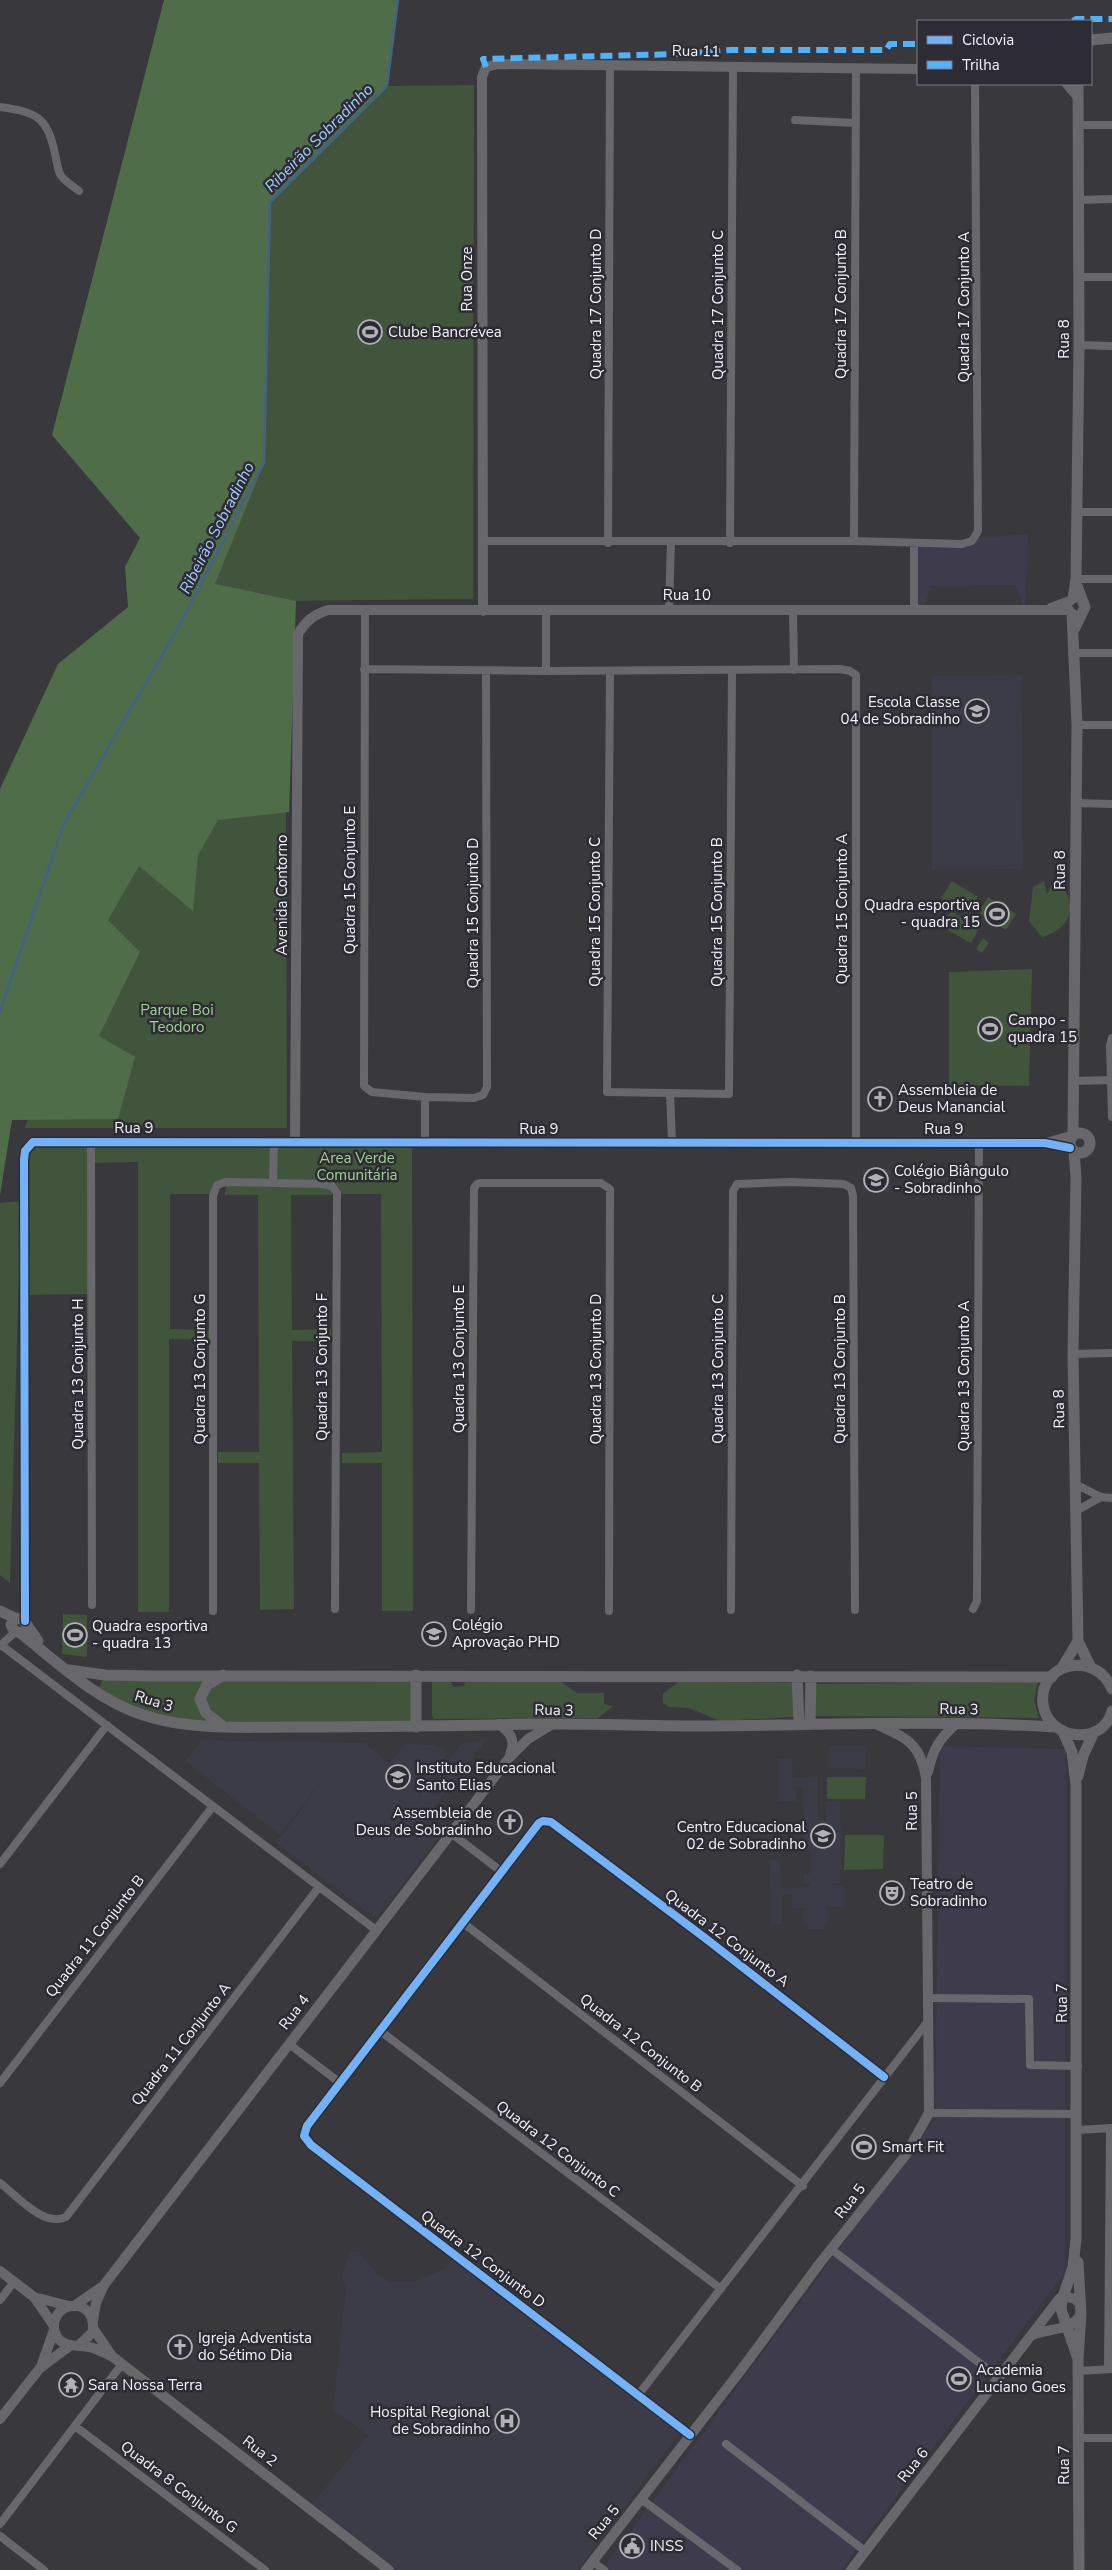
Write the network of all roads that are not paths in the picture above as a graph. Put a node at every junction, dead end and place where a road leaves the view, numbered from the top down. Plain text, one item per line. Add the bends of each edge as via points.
1 (1112, 38) edge
2 (1092, 40) edge
3 (610, 66) junction
4 (733, 67) junction
5 (856, 68) junction
6 (917, 68) edge
7 (482, 77) joint
8 (975, 85) edge
9 (1078, 90) edge
10 (0, 106) edge
11 (794, 120) dead end
12 (855, 123) junction
13 (1079, 125) junction
14 (1112, 125) edge
15 (79, 191) dead end
16 (1078, 200) junction
17 (1112, 200) edge
18 (1078, 277) junction
19 (1112, 278) edge
20 (1079, 345) junction
21 (1112, 346) edge
22 (1077, 512) junction
23 (1112, 512) edge
24 (482, 541) junction
25 (671, 541) junction
26 (854, 541) junction
27 (730, 542) junction
28 (608, 543) junction
29 (914, 543) junction
30 (1112, 579) edge
31 (1076, 580) junction
32 (1074, 606) junction
33 (328, 610) joint
34 (365, 610) junction
35 (483, 610) junction
36 (546, 610) junction
37 (669, 610) junction
38 (793, 610) junction
39 (914, 610) junction
40 (1072, 653) junction
41 (1112, 653) edge
42 (364, 669) junction
43 (610, 670) junction
44 (794, 670) junction
45 (486, 671) junction
46 (546, 671) junction
47 (732, 671) junction
48 (1077, 725) junction
49 (1112, 725) edge
50 (1075, 803) junction
51 (1112, 804) edge
52 (1112, 1038) edge
53 (1112, 1080) edge
54 (1073, 1081) junction
55 (670, 1093) junction
56 (425, 1097) junction
57 (1112, 1117) edge
58 (91, 1142) junction
59 (274, 1142) junction
60 (295, 1142) junction
61 (425, 1142) junction
62 (672, 1142) junction
63 (856, 1142) junction
64 (979, 1142) junction
65 (1076, 1143) junction
66 (274, 1182) junction
67 (550, 1182) joint
68 (792, 1182) joint
69 (1112, 1353) edge
70 (1073, 1354) junction
71 (1075, 1484) junction
72 (1097, 1498) junction
73 (1112, 1498) edge
74 (1076, 1511) junction
75 (92, 1605) dead end
76 (973, 1609) dead end
77 (335, 1610) dead end
78 (471, 1610) dead end
79 (731, 1610) dead end
80 (855, 1610) dead end
81 (0, 1611) edge
82 (213, 1611) dead end
83 (609, 1611) dead end
84 (0, 1619) edge
85 (18, 1625) junction
86 (1078, 1641) junction
87 (1, 1646) edge
88 (1090, 1666) junction
89 (1062, 1668) junction
90 (66, 1669) junction
91 (1107, 1672) edge
92 (105, 1675) junction
93 (224, 1675) junction
94 (416, 1675) junction
95 (797, 1675) junction
96 (811, 1676) junction
97 (1052, 1677) junction
98 (1112, 1689) edge
99 (100, 1693) junction
100 (1112, 1711) edge
101 (956, 1723) junction
102 (499, 1724) junction
103 (804, 1724) junction
104 (1108, 1724) edge
105 (107, 1725) junction
106 (878, 1725) junction
107 (551, 1726) junction
108 (224, 1727) junction
109 (416, 1727) junction
110 (1059, 1730) junction
111 (1094, 1732) junction
112 (509, 1758) junction
113 (926, 1778) junction
114 (1076, 1785) junction
115 (213, 1806) junction
116 (451, 1833) junction
117 (0, 1864) edge
118 (502, 1872) junction
119 (319, 1887) junction
120 (462, 1922) junction
121 (376, 1930) junction
122 (930, 1998) junction
123 (930, 2020) junction
124 (379, 2030) junction
125 (288, 2044) junction
126 (1078, 2066) junction
127 (884, 2077) junction
128 (339, 2082) junction
129 (0, 2083) edge
130 (929, 2113) junction
131 (1078, 2114) junction
132 (1111, 2128) edge
133 (1077, 2130) junction
134 (803, 2186) junction
135 (2, 2188) edge
136 (1076, 2239) junction
137 (831, 2249) junction
138 (0, 2271) edge
139 (14, 2282) junction
140 (104, 2285) junction
141 (721, 2289) junction
142 (1063, 2296) junction
143 (34, 2297) junction
144 (0, 2300) edge
145 (1111, 2301) edge
146 (72, 2306) junction
147 (1081, 2309) junction
148 (93, 2324) junction
149 (54, 2328) junction
150 (1067, 2328) junction
151 (1032, 2335) junction
152 (75, 2345) junction
153 (112, 2356) junction
154 (122, 2364) junction
155 (1078, 2365) junction
156 (40, 2368) junction
157 (1110, 2368) edge
158 (999, 2378) junction
159 (639, 2394) junction
160 (0, 2419) edge
161 (75, 2426) junction
162 (690, 2436) junction
163 (1079, 2438) junction
164 (1112, 2438) edge
165 (726, 2444) dead end
166 (641, 2499) junction
167 (0, 2524) edge
168 (0, 2536) edge
169 (865, 2551) junction
170 (589, 2566) edge
171 (44, 2570) edge
172 (265, 2570) edge
173 (389, 2570) edge
174 (604, 2570) edge
175 (737, 2570) edge
176 (851, 2570) edge
177 (1079, 2570) edge

1 - 2 main road
3 - 4 street, Rua 11
3 - 7 street, Rua 11 via 498,64 486,67
3 - 28 street, Quadra 17 Conjunto D
4 - 5 street, Rua 11
4 - 27 street, Quadra 17 Conjunto C
5 - 6 street, Rua 11
5 - 12 street, Quadra 17 Conjunto B
7 - 24 street, Rua Onze
8 - 29 street, Quadra 17 Conjunto A via 978,531 969,543
9 - 13 main road, Rua 8
10 - 15 street via 34,114 44,121 52,139 58,171
11 - 12 street
12 - 26 street, Quadra 17 Conjunto B
13 - 14 street
13 - 16 main road, Rua 8
16 - 17 street
16 - 18 main road, Rua 8
18 - 19 street
18 - 20 main road, Rua 8
20 - 21 street
20 - 22 main road, Rua 8
22 - 23 street
22 - 31 main road, Rua 8
24 - 28 street
24 - 35 street, Rua Onze
25 - 27 street
25 - 28 street
25 - 37 street
26 - 27 street
26 - 29 street
29 - 39 street
30 - 31 street
31 - 32 main road, Rua 8
32 - 39 street, Rua 10 via 1045,610
32 - 40 main road, Rua 8
33 - 34 street, Rua 10
33 - 60 street, Avenida Contorno via 316,614 298,634
34 - 35 street, Rua 10
34 - 42 street, Quadra 15 Conjunto E
35 - 36 street, Rua 10
36 - 37 street, Rua 10
36 - 46 street
37 - 38 street, Rua 10
38 - 39 street, Rua 10
38 - 44 street
40 - 41 street
40 - 48 main road, Rua 8
42 - 45 street
42 - 56 street, Quadra 15 Conjunto E via 364,1086 372,1092
43 - 46 street
43 - 47 street
43 - 55 street, Quadra 15 Conjunto C via 607,1092
44 - 47 street
44 - 63 street, Quadra 15 Conjunto A via 840,669 856,676
45 - 46 street
45 - 56 street, Quadra 15 Conjunto D via 487,1087 483,1094 474,1098
47 - 55 street, Quadra 15 Conjunto B via 729,1094
48 - 49 street
48 - 50 main road, Rua 8
50 - 51 street
50 - 54 main road, Rua 8
52 - 53 street
53 - 54 street
53 - 57 street
54 - 65 main road, Rua 8
55 - 62 street
56 - 61 street
58 - 59 street, Rua 9
58 - 75 street, Quadra 13 Conjunto H
58 - 85 street, Rua 9 via 34,1142 25,1152 26,1591
59 - 60 street, Rua 9
59 - 66 street
60 - 61 street, Rua 9
61 - 62 street, Rua 9
62 - 63 street, Rua 9
63 - 64 street, Rua 9
64 - 65 street, Rua 9
64 - 76 street, Quadra 13 Conjunto A via 977,1601
65 - 70 main road, Rua 8
66 - 77 street, Quadra 13 Conjunto F via 323,1184 332,1186 336,1193
66 - 82 street, Quadra 13 Conjunto G via 220,1182 214,1192
67 - 78 street, Quadra 13 Conjunto E via 480,1183 474,1188
67 - 83 street, Quadra 13 Conjunto D via 601,1183 610,1189
68 - 79 street, Quadra 13 Conjunto C via 737,1184 732,1191
68 - 80 street, Quadra 13 Conjunto B via 844,1184 851,1188 853,1196
69 - 70 street
70 - 71 main road, Rua 8
71 - 72 street
71 - 74 main road, Rua 8
72 - 73 street
72 - 74 street
74 - 86 main road, Rua 8
81 - 85 main road
84 - 85 main road
85 - 87 street
85 - 90 main road, Rua 3
86 - 88 main road, Rua 8
86 - 89 main road
87 - 105 street
88 - 89 main road
88 - 91 main road
89 - 97 main road
90 - 92 main road, Rua 3
90 - 99 main road, Rua 3
91 - 98 main road
92 - 93 main road, Rua 3
92 - 99 main road via 99,1685
93 - 94 main road, Rua 3
93 - 108 main road via 207,1685 200,1699 206,1713
94 - 95 main road, Rua 3
94 - 109 main road
95 - 96 main road, Rua 3
95 - 103 main road
96 - 97 main road, Rua 3
96 - 103 main road
97 - 110 main road, Rua 7 via 1046,1685 1043,1703 1049,1720
99 - 108 main road, Rua 3 via 141,1715
100 - 104 main road
101 - 106 main road, Rua 3
101 - 110 main road, Rua 3
101 - 113 street via 935,1747
102 - 107 main road, Rua 3
102 - 109 main road, Rua 3
102 - 112 street via 511,1734 513,1741
103 - 106 main road, Rua 3
103 - 107 main road, Rua 3
104 - 111 main road
105 - 115 street
105 - 117 street
106 - 113 street via 913,1743 920,1752
107 - 112 street, Rua 4 via 528,1739
108 - 109 main road, Rua 3
110 - 111 main road, Rua 3 via 1073,1736
110 - 114 main road, Rua 7 via 1072,1752
111 - 114 main road via 1083,1756
112 - 116 street, Rua 4
113 - 122 street, Rua 5
114 - 126 main road, Rua 7
115 - 119 street
115 - 129 street, Quadra 11 Conjunto B
116 - 118 street
116 - 121 street, Rua 4
118 - 120 street
118 - 127 street, Quadra 12 Conjunto A via 539,1823 551,1822
119 - 121 street
119 - 135 street, Quadra 11 Conjunto A via 66,2217 48,2219
120 - 124 street
120 - 134 street, Quadra 12 Conjunto B
121 - 125 street, Rua 4
122 - 123 street, Rua 5
122 - 126 street via 1029,1999 1030,2065
123 - 127 street
123 - 130 street, Rua 5
124 - 128 street
124 - 141 street, Quadra 12 Conjunto C
125 - 128 street
125 - 140 street, Rua 4
126 - 131 main road, Rua 7
127 - 134 street
128 - 159 street, Quadra 12 Conjunto D via 306,2126 304,2136 311,2145
130 - 131 street
130 - 137 street, Rua 5 via 904,2156
131 - 133 main road, Rua 7
132 - 133 street
132 - 145 street
133 - 136 main road, Rua 7
134 - 141 street
136 - 142 main road, Rua 7 via 1073,2267
136 - 147 main road, Rua 7
137 - 158 street
137 - 162 street, Rua 5
138 - 139 street
139 - 143 street
139 - 144 street
140 - 146 street
140 - 148 street via 96,2303
141 - 159 street
142 - 147 street via 1075,2299
142 - 150 main road, Rua 7 via 1062,2309
142 - 151 street, Rua 6
143 - 146 street
143 - 149 street
145 - 157 street
146 - 148 street via 86,2310
146 - 149 street via 58,2313
147 - 150 street via 1075,2323
147 - 155 main road, Rua 7
148 - 152 street via 89,2338
148 - 153 street
149 - 152 street via 60,2340
149 - 156 street
150 - 151 street via 1048,2329
150 - 155 main road, Rua 7
151 - 158 street, Rua 6
152 - 153 street
152 - 156 street
153 - 154 street, Rua 2
154 - 161 street
154 - 173 street, Rua 2
155 - 157 street
155 - 163 main road, Rua 7
156 - 160 street
158 - 169 street, Rua 6
159 - 162 street, Quadra 12 Conjunto D
161 - 167 street
161 - 172 street, Quadra 8 Conjunto G
162 - 166 street, Rua 5
163 - 164 street
163 - 177 main road, Rua 7
165 - 169 street
166 - 170 street, Rua 5
166 - 175 street
168 - 171 street
169 - 176 street, Rua 6
170 - 174 street

